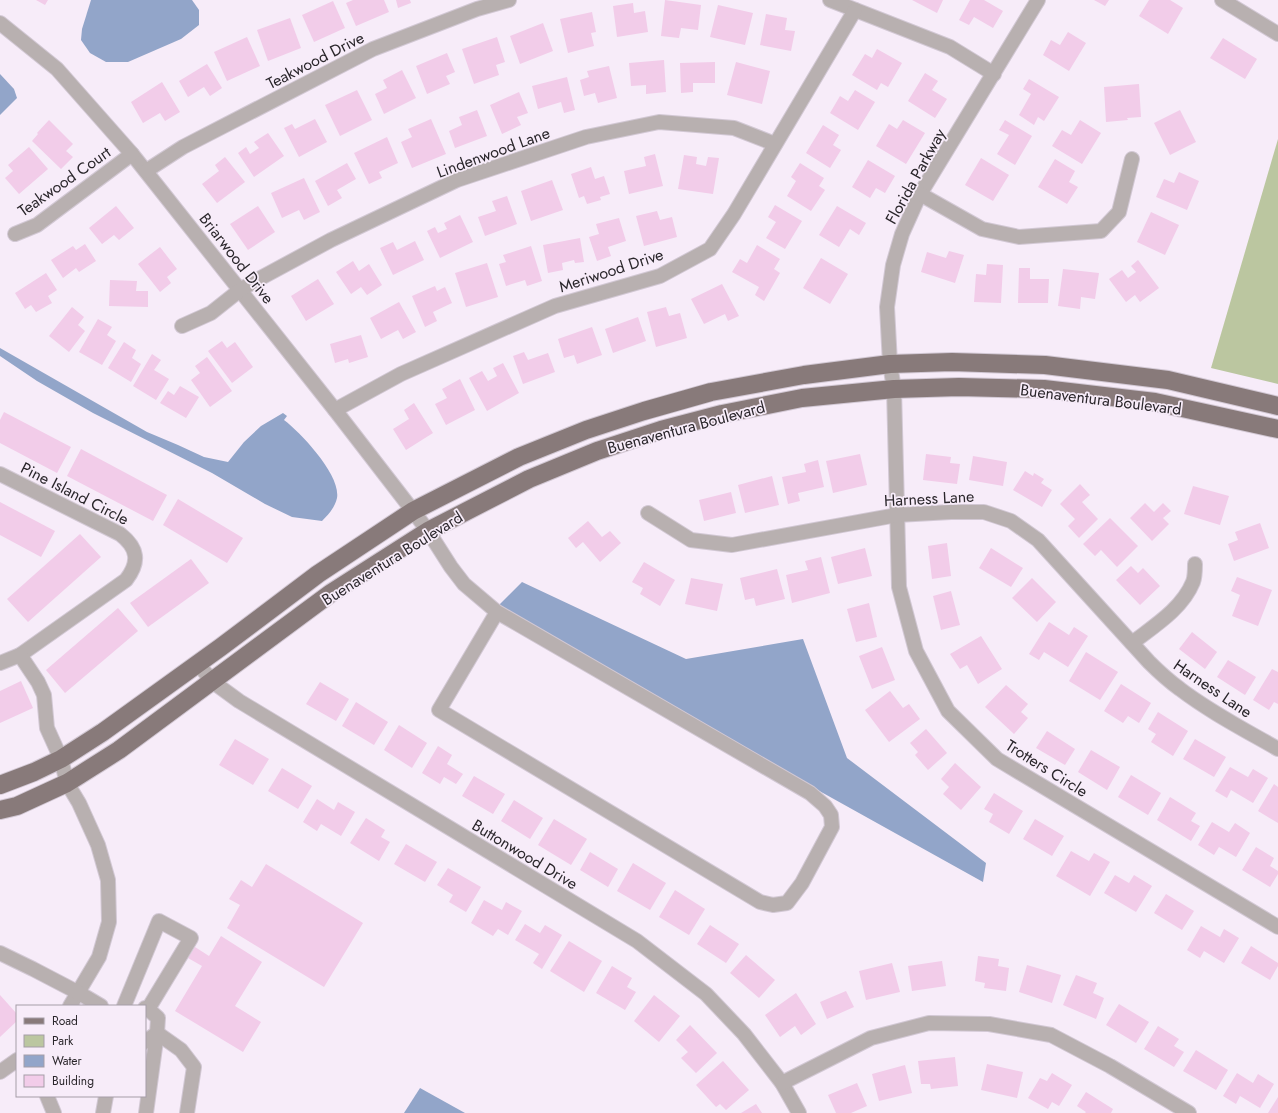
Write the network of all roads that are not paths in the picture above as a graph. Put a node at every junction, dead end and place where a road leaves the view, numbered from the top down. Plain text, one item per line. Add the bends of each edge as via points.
1 (509, 0) edge
2 (830, 0) edge
3 (1038, 0) edge
4 (1223, 0) edge
5 (855, 10) junction
6 (0, 23) edge
7 (1278, 34) edge
8 (994, 74) junction
9 (776, 144) junction
10 (132, 154) junction
11 (1132, 159) dead end
12 (146, 171) junction
13 (920, 194) junction
14 (15, 234) dead end
15 (240, 290) junction
16 (182, 326) dead end
17 (890, 364) junction
18 (894, 389) junction
19 (1278, 406) edge
20 (335, 410) junction
21 (1278, 429) edge
22 (0, 474) edge
23 (413, 511) junction
24 (648, 513) dead end
25 (897, 515) junction
26 (428, 531) junction
27 (1196, 564) dead end
28 (497, 612) junction
29 (1132, 643) junction
30 (20, 655) junction
31 (0, 663) edge
32 (198, 664) junction
33 (213, 682) junction
34 (1278, 749) edge
35 (61, 759) junction
36 (67, 783) junction
37 (0, 785) edge
38 (0, 810) edge
39 (1278, 927) edge
40 (0, 954) edge
41 (79, 993) junction
42 (71, 1005) edge
43 (98, 1005) edge
44 (124, 1005) edge
45 (146, 1009) edge
46 (157, 1033) junction
47 (146, 1041) edge
48 (16, 1061) edge
49 (0, 1072) edge
50 (782, 1083) junction
51 (47, 1097) edge
52 (106, 1097) edge
53 (54, 1113) edge
54 (103, 1113) edge
55 (146, 1113) edge
56 (187, 1113) edge
57 (799, 1113) edge
58 (1189, 1113) edge

1 - 12 street, Teakwood Drive via 477,9 373,49 183,147
2 - 5 street
3 - 8 street, Florida Parkway
4 - 7 street
5 - 8 street via 950,47
5 - 9 street, Meriwood Drive
6 - 10 street, Briarwood Drive via 58,69
8 - 13 street, Florida Parkway
9 - 15 street, Lindenwood Lane via 734,128 659,122 586,137 458,180 331,240
9 - 20 street, Meriwood Drive via 710,249 660,276 555,306 401,374
10 - 12 street, Briarwood Drive
10 - 14 street, Teakwood Court via 37,225
11 - 13 street via 1119,212 1101,231 1019,237 982,229
12 - 15 street, Briarwood Drive
13 - 17 street, Florida Parkway via 902,234 893,265 887,308
15 - 16 street, Lindenwood Lane via 211,313
15 - 20 street, Briarwood Drive
17 - 18 street, Florida Parkway
17 - 19 main road, Buenaventura Boulevard via 952,362 1046,365 1168,380
17 - 23 main road, Buenaventura Boulevard via 804,375 711,392 644,411 586,430 519,457
18 - 21 main road, Buenaventura Boulevard via 1044,389 1156,402
18 - 25 street, Trotters Circle
18 - 26 main road, Buenaventura Boulevard via 802,398 722,414 661,430 597,451 529,479
20 - 23 street, Briarwood Drive
22 - 30 street, Pine Island Circle via 120,534 128,540 135,557 135,566 126,580
23 - 26 street, Briarwood Drive
23 - 32 main road, Buenaventura Boulevard via 318,574
24 - 25 street, Harness Lane via 691,540 732,545
25 - 29 street, Harness Lane via 984,512 1011,521 1038,540
25 - 39 street, Trotters Circle via 899,587 916,651 948,711 997,759
26 - 28 street, Briarwood Drive via 464,584
26 - 33 main road, Buenaventura Boulevard via 332,593
27 - 29 street via 1193,581 1183,600
28 - 28 street, Briarwood Drive via 810,793 825,806 831,815 832,827 802,883 787,903 773,905 760,902 439,710
29 - 34 street, Harness Lane via 1180,689 1207,708
30 - 31 street, Pine Island Circle
30 - 35 street via 44,695 47,728
32 - 33 street, Buttonwood Drive
32 - 35 main road, Buenaventura Boulevard via 104,732
33 - 36 main road, Buenaventura Boulevard via 119,750
33 - 50 street, Buttonwood Drive via 239,701 637,941 706,994 744,1034
35 - 36 street
35 - 37 main road, Buenaventura Boulevard
36 - 38 main road, Buenaventura Boulevard via 17,806
36 - 41 street via 79,802 98,844 108,880 109,922 99,957
40 - 41 street
41 - 42 street
41 - 43 street
44 - 45 street via 159,921 191,938
45 - 46 street via 158,1018
46 - 47 street
46 - 55 street
46 - 56 street via 181,1050 194,1067
48 - 49 street
50 - 57 street, Buttonwood Drive
50 - 58 street via 871,1038 929,1023 990,1024 1051,1035 1110,1066
51 - 53 street
52 - 54 street

